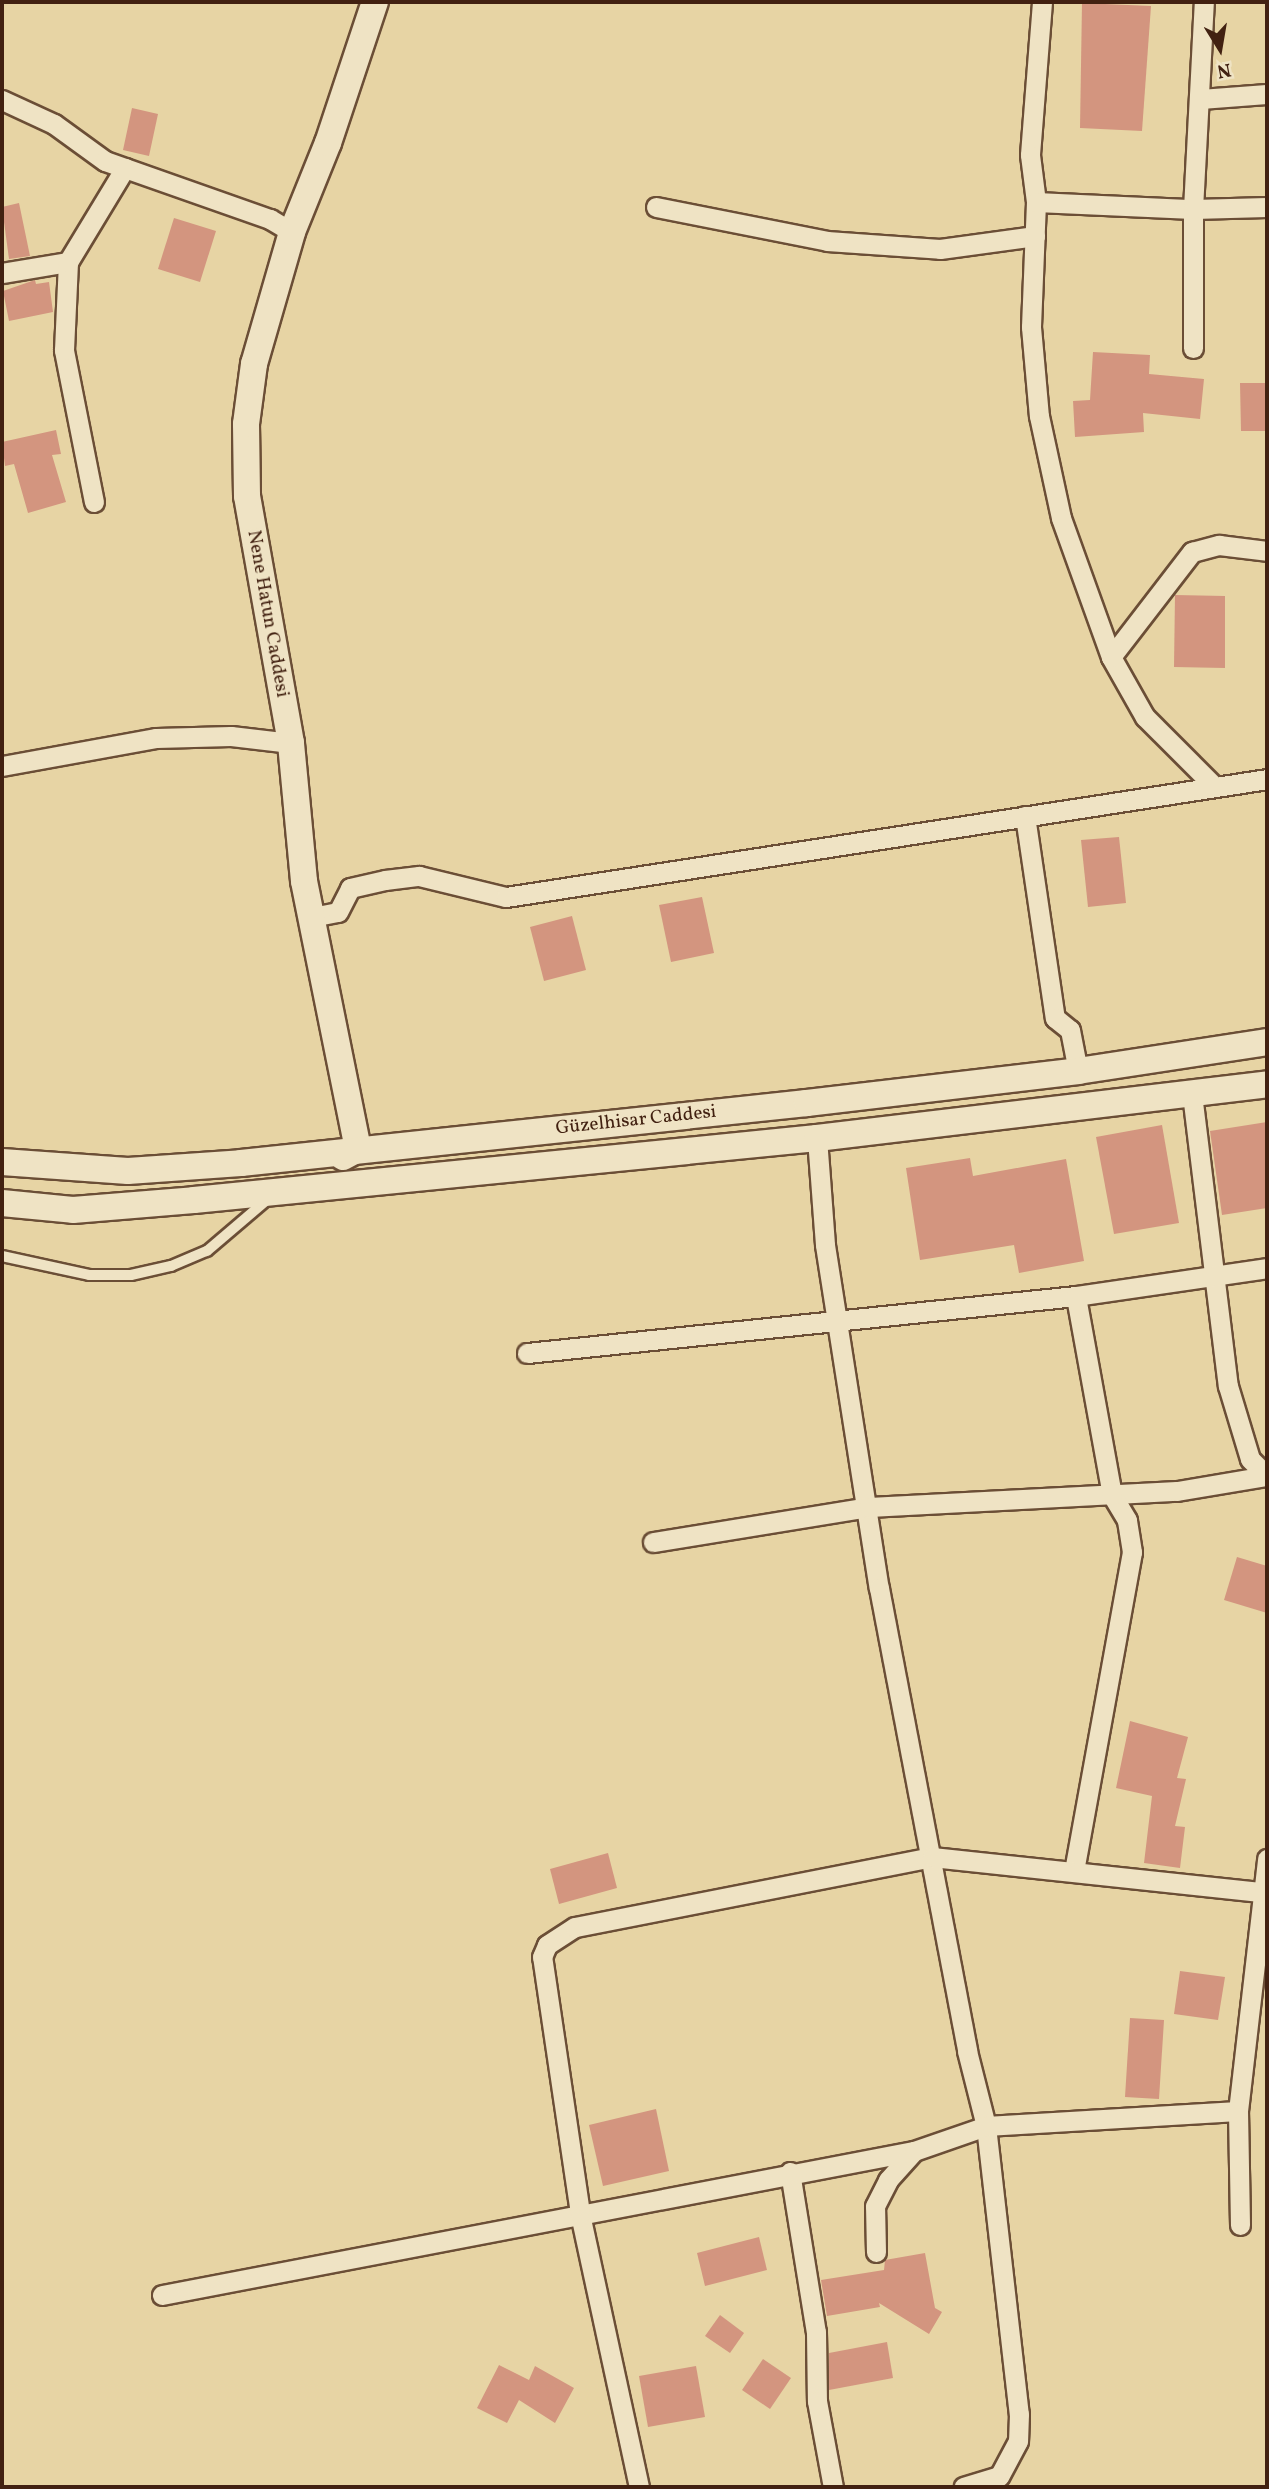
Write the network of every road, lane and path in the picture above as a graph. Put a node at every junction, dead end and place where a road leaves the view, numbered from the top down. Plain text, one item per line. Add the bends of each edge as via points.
1 (375, 2) edge
2 (1042, 2) edge
3 (1204, 2) edge
4 (1267, 94) edge
5 (1200, 99) junction
6 (2, 100) edge
7 (125, 168) junction
8 (1036, 202) junction
9 (656, 207) dead end
10 (1267, 207) edge
11 (1193, 209) junction
12 (292, 232) junction
13 (1035, 236) junction
14 (68, 262) junction
15 (2, 273) edge
16 (1194, 348) dead end
17 (94, 502) dead end
18 (1267, 551) edge
19 (1111, 657) junction
20 (291, 743) junction
21 (2, 766) edge
22 (1267, 779) edge
23 (1212, 784) junction
24 (1025, 816) junction
25 (312, 917) junction
26 (1267, 1042) edge
27 (1078, 1071) junction
28 (1267, 1084) edge
29 (1192, 1094) junction
30 (817, 1138) junction
31 (358, 1149) junction
32 (2, 1162) edge
33 (276, 1192) junction
34 (2, 1203) edge
35 (2, 1256) edge
36 (1267, 1268) edge
37 (1215, 1275) junction
38 (1076, 1296) junction
39 (838, 1320) junction
40 (527, 1353) dead end
41 (1267, 1476) edge
42 (1112, 1495) junction
43 (869, 1507) junction
44 (653, 1542) dead end
45 (932, 1857) junction
46 (1267, 1859) edge
47 (1074, 1871) junction
48 (1265, 1892) edge
49 (1238, 2111) junction
50 (986, 2126) junction
51 (914, 2151) junction
52 (790, 2172) junction
53 (580, 2213) junction
54 (1240, 2225) dead end
55 (876, 2252) dead end
56 (162, 2295) dead end
57 (639, 2487) edge
58 (833, 2487) edge
59 (964, 2487) edge

1 - 12 street, Nene Hatun Caddesi via 328,143
2 - 8 street via 1030,155
3 - 5 street
4 - 5 street
5 - 11 street
6 - 7 street via 24,108 105,161
7 - 12 street via 270,219
7 - 14 street
8 - 11 street
8 - 13 street
9 - 13 street via 840,242 940,249
10 - 11 street
11 - 16 street
12 - 20 street, Nene Hatun Caddesi via 254,364 246,424 249,510
13 - 19 street via 1031,327 1039,416 1061,518
14 - 15 street
14 - 17 street via 64,349
18 - 19 street via 1219,545 1192,552
19 - 23 street via 1145,717
20 - 21 street via 231,736 156,738
20 - 25 street, Nene Hatun Caddesi
22 - 23 street
23 - 24 street
24 - 25 street via 506,897 419,876 385,880 350,888 338,912
24 - 27 street via 1055,1018 1070,1030
25 - 31 street, Nene Hatun Caddesi
26 - 27 street, Güzelhisar Caddesi
27 - 31 street, Güzelhisar Caddesi
28 - 29 street, Güzelhisar Caddesi
29 - 30 street, Güzelhisar Caddesi
29 - 37 street
30 - 33 street, Güzelhisar Caddesi
30 - 39 street via 825,1245
31 - 32 street, Güzelhisar Caddesi via 128,1171
31 - 33 street
33 - 34 street, Güzelhisar Caddesi via 73,1210
33 - 35 lane via 207,1251 171,1266 131,1275 89,1275
36 - 37 street
37 - 38 street
37 - 41 street via 1238,1426 1250,1459
38 - 39 street
38 - 42 street
39 - 40 street
39 - 43 street
41 - 42 street via 1177,1492
42 - 43 street
42 - 47 street via 1127,1520 1132,1552
43 - 44 street
43 - 45 street via 879,1588
45 - 47 street
45 - 50 street via 967,2051
45 - 53 street via 575,1927 547,1945 542,1957
46 - 48 street
47 - 48 street
48 - 49 street
49 - 50 street
49 - 54 street
50 - 51 street
50 - 59 street via 1019,2414 1018,2441 999,2476
51 - 52 street
51 - 55 street via 888,2180 875,2207
52 - 53 street
52 - 58 street via 816,2332 817,2401
53 - 56 street
53 - 57 street

